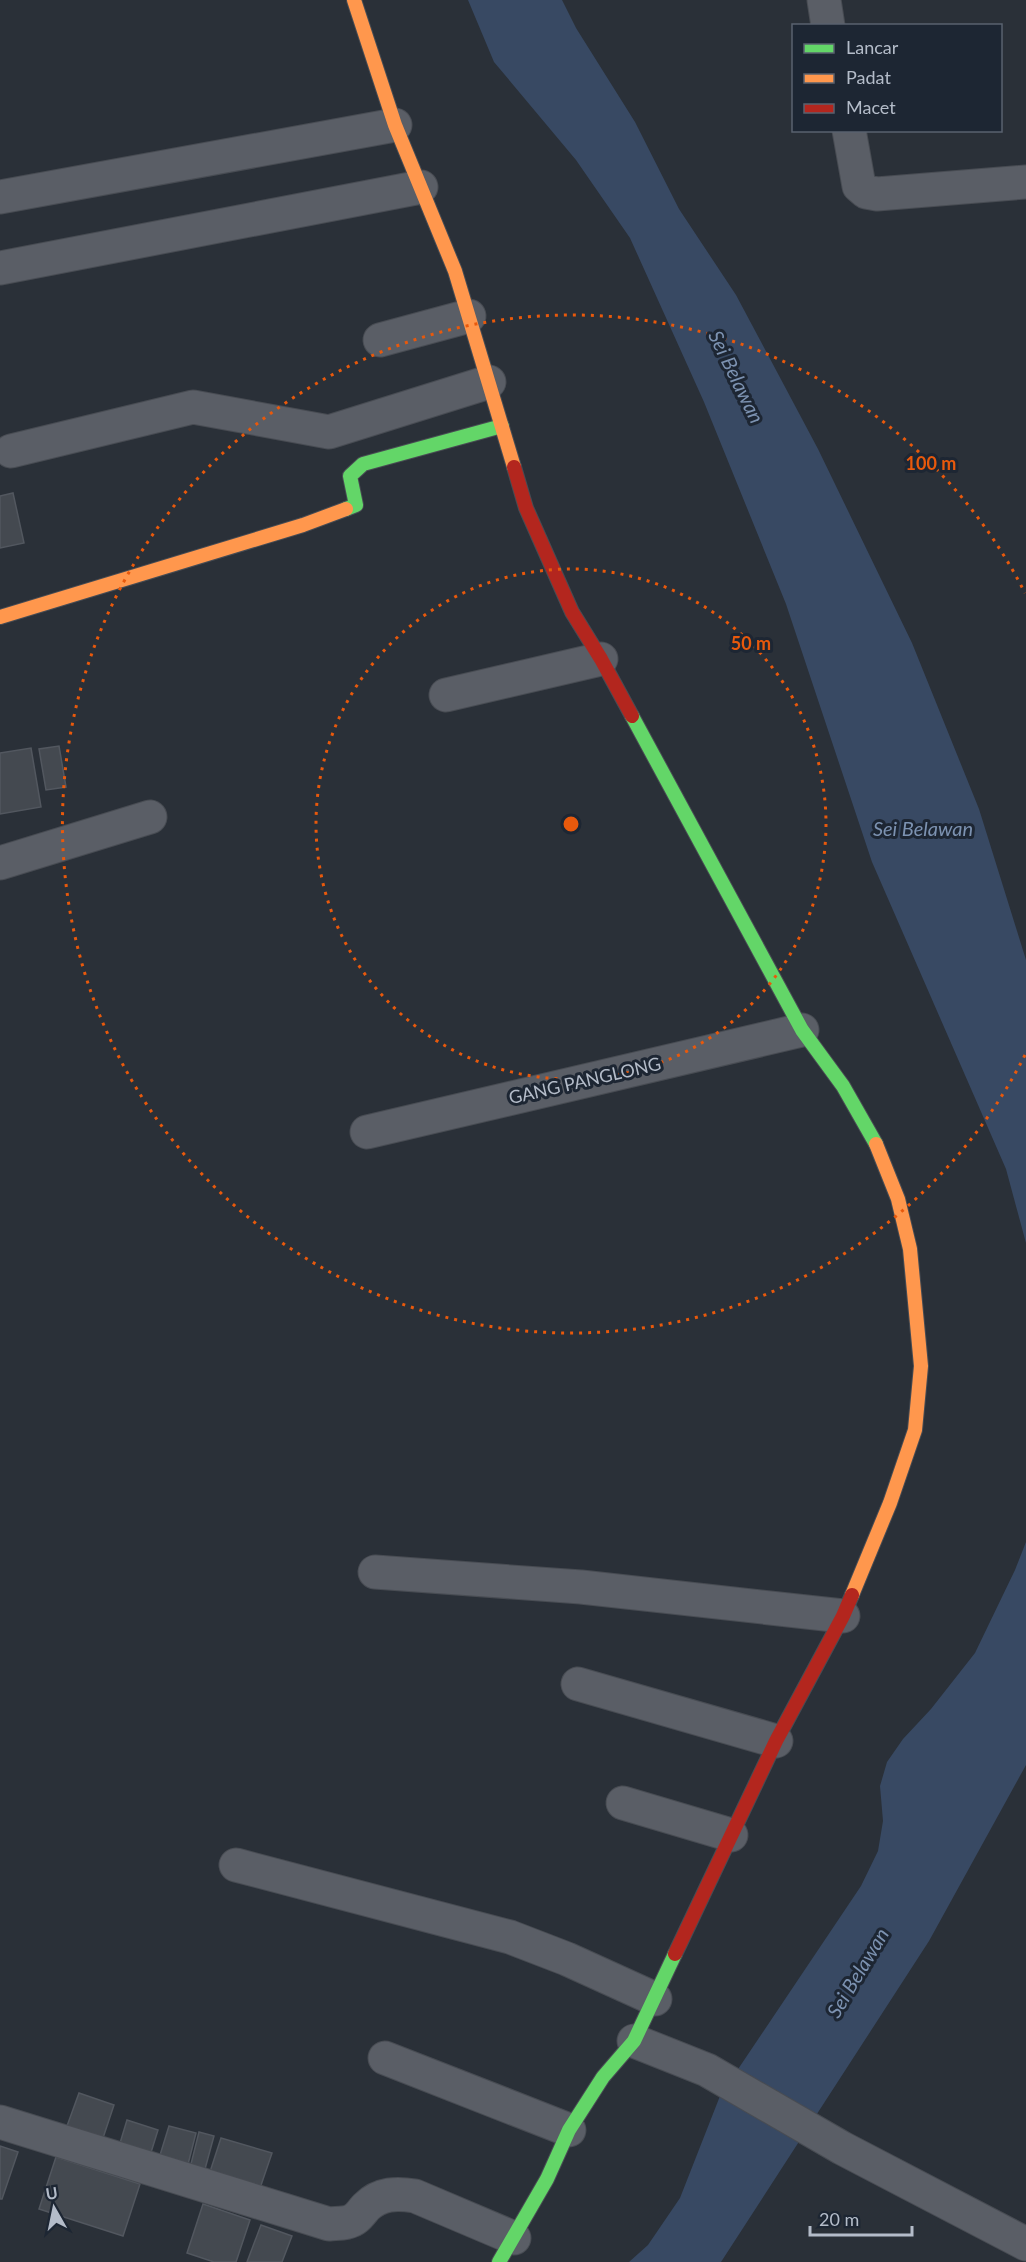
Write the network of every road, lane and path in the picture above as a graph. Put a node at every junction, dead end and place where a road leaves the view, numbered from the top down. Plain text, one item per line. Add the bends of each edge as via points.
1 (354, 0) edge
2 (824, 0) edge
3 (828, 24) edge
4 (395, 125) junction
5 (849, 132) edge
6 (1026, 182) edge
7 (421, 187) junction
8 (0, 197) edge
9 (0, 268) edge
10 (469, 316) junction
11 (380, 340) dead end
12 (489, 382) junction
13 (502, 426) junction
14 (10, 451) dead end
15 (0, 617) edge
16 (601, 659) junction
17 (446, 695) dead end
18 (150, 816) dead end
19 (0, 863) edge
20 (802, 1030) junction
21 (368, 1131) dead end
22 (375, 1572) dead end
23 (843, 1616) junction
24 (578, 1684) dead end
25 (776, 1741) junction
26 (623, 1803) dead end
27 (732, 1835) junction
28 (236, 1865) dead end
29 (655, 1999) junction
30 (634, 2041) junction
31 (385, 2058) dead end
32 (0, 2122) edge
33 (568, 2130) junction
34 (1026, 2244) edge
35 (507, 2250) edge

1 - 4 street
2 - 3 street
4 - 7 street
4 - 8 street
5 - 6 street via 859,186 866,192 877,195
7 - 9 street
7 - 10 street
10 - 11 street
10 - 12 street
12 - 13 street
12 - 14 street via 329,432 193,407
13 - 15 street via 363,464 350,476 356,505 303,525
13 - 16 street via 526,508 547,559 572,612
16 - 17 street
16 - 20 street
18 - 19 street
20 - 21 street, GANG PANGLONG
20 - 23 street via 843,1086 875,1143 898,1199 910,1249 921,1366 915,1430 890,1503
22 - 23 street via 580,1587
23 - 25 street
24 - 25 street
25 - 27 street
26 - 27 street
27 - 29 street
28 - 29 street via 510,1937
29 - 30 street
30 - 33 street via 603,2077
30 - 34 street via 707,2070 842,2148
31 - 33 street
32 - 35 street via 329,2224 346,2223 376,2199 390,2194 415,2196
33 - 35 street via 547,2179

